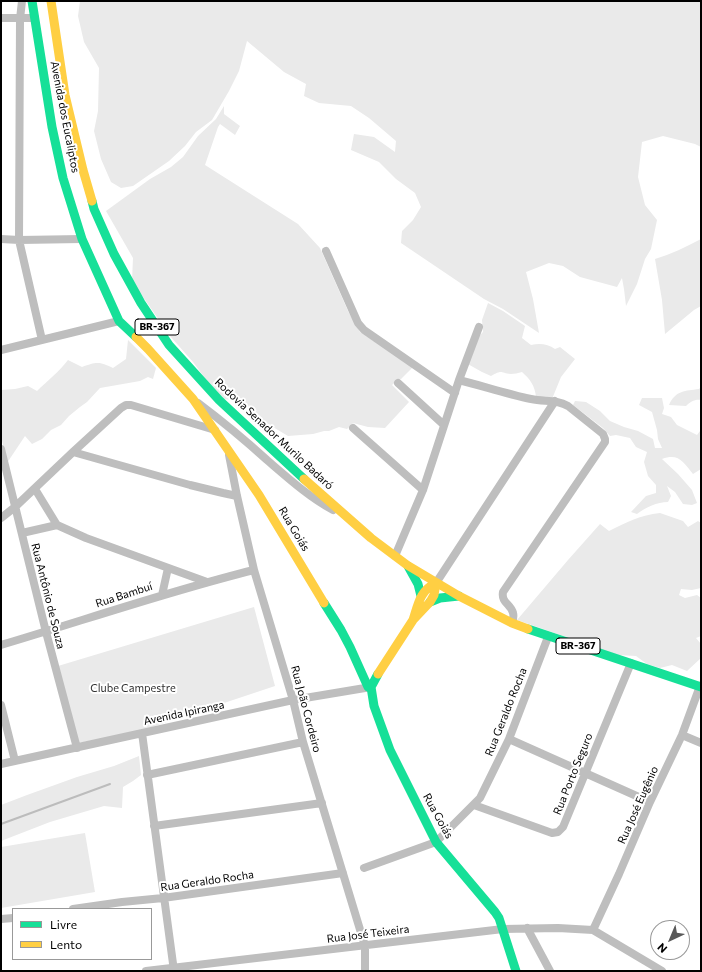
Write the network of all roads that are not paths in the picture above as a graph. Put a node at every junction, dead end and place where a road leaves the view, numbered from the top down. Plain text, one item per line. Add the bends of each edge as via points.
1 (22, 1) edge
2 (32, 1) edge
3 (51, 1) edge
4 (1, 18) edge
5 (20, 18) junction
6 (35, 18) junction
7 (1, 239) edge
8 (82, 239) junction
9 (19, 240) junction
10 (326, 251) dead end
11 (119, 321) junction
12 (479, 327) dead end
13 (42, 340) junction
14 (1, 350) edge
15 (459, 380) junction
16 (398, 383) dead end
17 (455, 393) junction
18 (193, 399) junction
19 (555, 401) junction
20 (444, 425) junction
21 (353, 428) dead end
22 (215, 430) junction
23 (1, 449) edge
24 (228, 451) junction
25 (73, 452) junction
26 (35, 489) junction
27 (423, 490) junction
28 (237, 496) junction
29 (15, 507) junction
30 (345, 516) junction
31 (1, 518) edge
32 (57, 525) junction
33 (22, 533) junction
34 (395, 556) junction
35 (407, 564) junction
36 (168, 568) junction
37 (254, 570) junction
38 (207, 582) junction
39 (436, 582) junction
40 (162, 595) junction
41 (421, 596) junction
42 (459, 596) junction
43 (430, 602) junction
44 (413, 620) junction
45 (512, 623) junction
46 (46, 632) junction
47 (548, 637) junction
48 (1, 645) edge
49 (631, 663) junction
50 (371, 686) junction
51 (700, 687) edge
52 (293, 700) junction
53 (1, 705) edge
54 (142, 734) junction
55 (682, 735) junction
56 (509, 739) junction
57 (303, 742) junction
58 (701, 743) edge
59 (77, 748) junction
60 (15, 761) junction
61 (1, 764) edge
62 (586, 773) junction
63 (147, 775) junction
64 (650, 802) junction
65 (322, 803) junction
66 (474, 805) junction
67 (154, 826) junction
68 (436, 842) junction
69 (364, 868) dead end
70 (343, 874) junction
71 (163, 898) junction
72 (80, 908) edge
73 (12, 918) edge
74 (1, 919) edge
75 (527, 928) junction
76 (502, 929) junction
77 (593, 930) junction
78 (365, 946) junction
79 (174, 969) edge
80 (146, 971) edge
81 (365, 971) edge
82 (516, 971) edge
83 (550, 971) edge
84 (662, 971) edge

1 - 5 street
2 - 6 street, Avenida dos Eucaliptos
3 - 30 street, Rodovia Senador Murilo Badaró / BR-367 via 65,95 82,170 111,248 141,303 169,344 218,400
4 - 5 street
5 - 6 street
5 - 9 street
6 - 8 street, Avenida dos Eucaliptos via 52,127
7 - 9 street
8 - 9 street
8 - 11 street, Avenida dos Eucaliptos
9 - 13 street
10 - 17 street via 358,323 364,330
11 - 13 street
11 - 18 street, Avenida dos Eucaliptos
12 - 15 street
13 - 14 street
15 - 17 street
15 - 19 street via 531,399
16 - 20 street
17 - 20 street
18 - 22 street, Avenida dos Eucaliptos
18 - 30 street via 306,492
19 - 39 street
19 - 45 street via 568,406 603,434 605,442 503,592 503,599 513,613
20 - 27 street
21 - 27 street
22 - 24 street, Avenida dos Eucaliptos
22 - 25 street via 126,405
23 - 29 street, Rua Antônio de Souza
24 - 28 street, Rua João Cordeiro
24 - 50 street, Rua Goiás via 259,495 341,630
25 - 26 street
25 - 28 street
26 - 29 street
26 - 32 street
27 - 34 street
28 - 37 street, Rua João Cordeiro
29 - 31 street
29 - 33 street, Rua Antônio de Souza
30 - 34 street, Rodovia Senador Murilo Badaró / BR-367
32 - 33 street
32 - 36 street
33 - 46 street, Rua Antônio de Souza
34 - 35 street, Rodovia Senador Murilo Badaró / BR-367
35 - 39 street, Rodovia Senador Murilo Badaró / BR-367
35 - 41 street via 418,584
36 - 38 street
36 - 40 street
37 - 38 street, Rua Bambuí
37 - 52 street, Rua João Cordeiro
38 - 40 street, Rua Bambuí
39 - 41 street via 427,587
39 - 42 street, Rodovia Senador Murilo Badaró / BR-367
39 - 43 street
40 - 46 street, Rua Bambuí
41 - 44 street
42 - 43 street
42 - 45 street, Rodovia Senador Murilo Badaró / BR-367
43 - 44 street
44 - 50 street
45 - 47 street, Rodovia Senador Murilo Badaró / BR-367
46 - 48 street, Rua Bambuí
46 - 59 street, Rua Antônio de Souza
47 - 49 street, Rodovia Senador Murilo Badaró / BR-367
47 - 56 street, Rua Geraldo Rocha
49 - 51 street, Rodovia Senador Murilo Badaró / BR-367
49 - 62 street, Rua Porto Seguro
50 - 52 street, Avenida Ipiranga
50 - 68 street, Rua Goiás via 374,706 390,750
51 - 55 street, Rua José Eugênio
52 - 54 street, Avenida Ipiranga
52 - 57 street, Rua João Cordeiro
53 - 60 street
54 - 59 street, Avenida Ipiranga
54 - 63 street
55 - 58 street
55 - 64 street, Rua José Eugênio
56 - 62 street
56 - 66 street, Rua Geraldo Rocha via 480,798
57 - 63 street
57 - 65 street, Rua João Cordeiro
59 - 60 street, Avenida Ipiranga
60 - 61 street, Avenida Ipiranga
62 - 64 street
62 - 66 street, Rua Porto Seguro via 563,827 558,832 552,833
63 - 67 street
64 - 77 street, Rua José Eugênio
65 - 67 street
65 - 70 street, Rua João Cordeiro
66 - 68 street, Rua Geraldo Rocha
67 - 71 street
68 - 69 street, Rua Geraldo Rocha
68 - 76 street, Rua Goiás via 492,908 499,918
70 - 71 street, Rua Geraldo Rocha
70 - 78 street, Rua João Cordeiro
71 - 72 street, Rua Geraldo Rocha
71 - 79 street
73 - 74 street
75 - 76 street, Rua José Teixeira
75 - 77 street, Rua José Teixeira
75 - 83 street
76 - 78 street, Rua José Teixeira
76 - 82 street, Rua Goiás
77 - 84 street
78 - 79 street, Rua José Teixeira
78 - 81 street, Rua João Cordeiro
79 - 80 street, Rua José Teixeira

